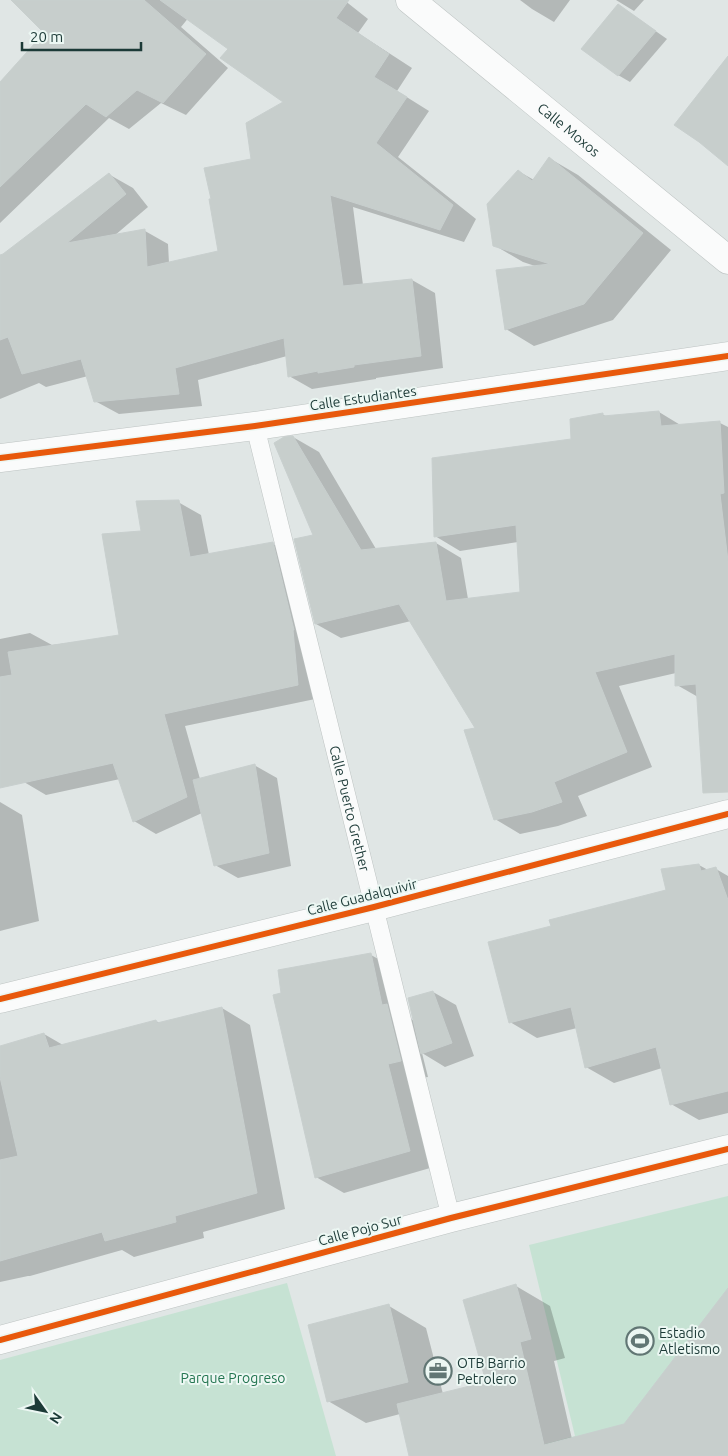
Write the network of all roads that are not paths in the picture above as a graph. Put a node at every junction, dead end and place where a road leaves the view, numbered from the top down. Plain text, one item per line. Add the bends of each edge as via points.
1 (410, 0) edge
2 (728, 260) edge
3 (728, 356) edge
4 (255, 426) junction
5 (0, 458) edge
6 (728, 814) edge
7 (374, 907) junction
8 (0, 999) edge
9 (728, 1149) edge
10 (451, 1218) junction
11 (0, 1340) edge

1 - 2 street, Calle Moxos
3 - 4 street, Calle Estudiantes
4 - 5 street, Calle Estudiantes
4 - 7 lane, Calle Puerto Grether
6 - 7 street, Calle Guadalquivir
7 - 8 street, Calle Guadalquivir
7 - 10 lane, Calle Puerto Grether
9 - 10 street, Calle Pojo Sur
10 - 11 street, Calle Pojo Sur

